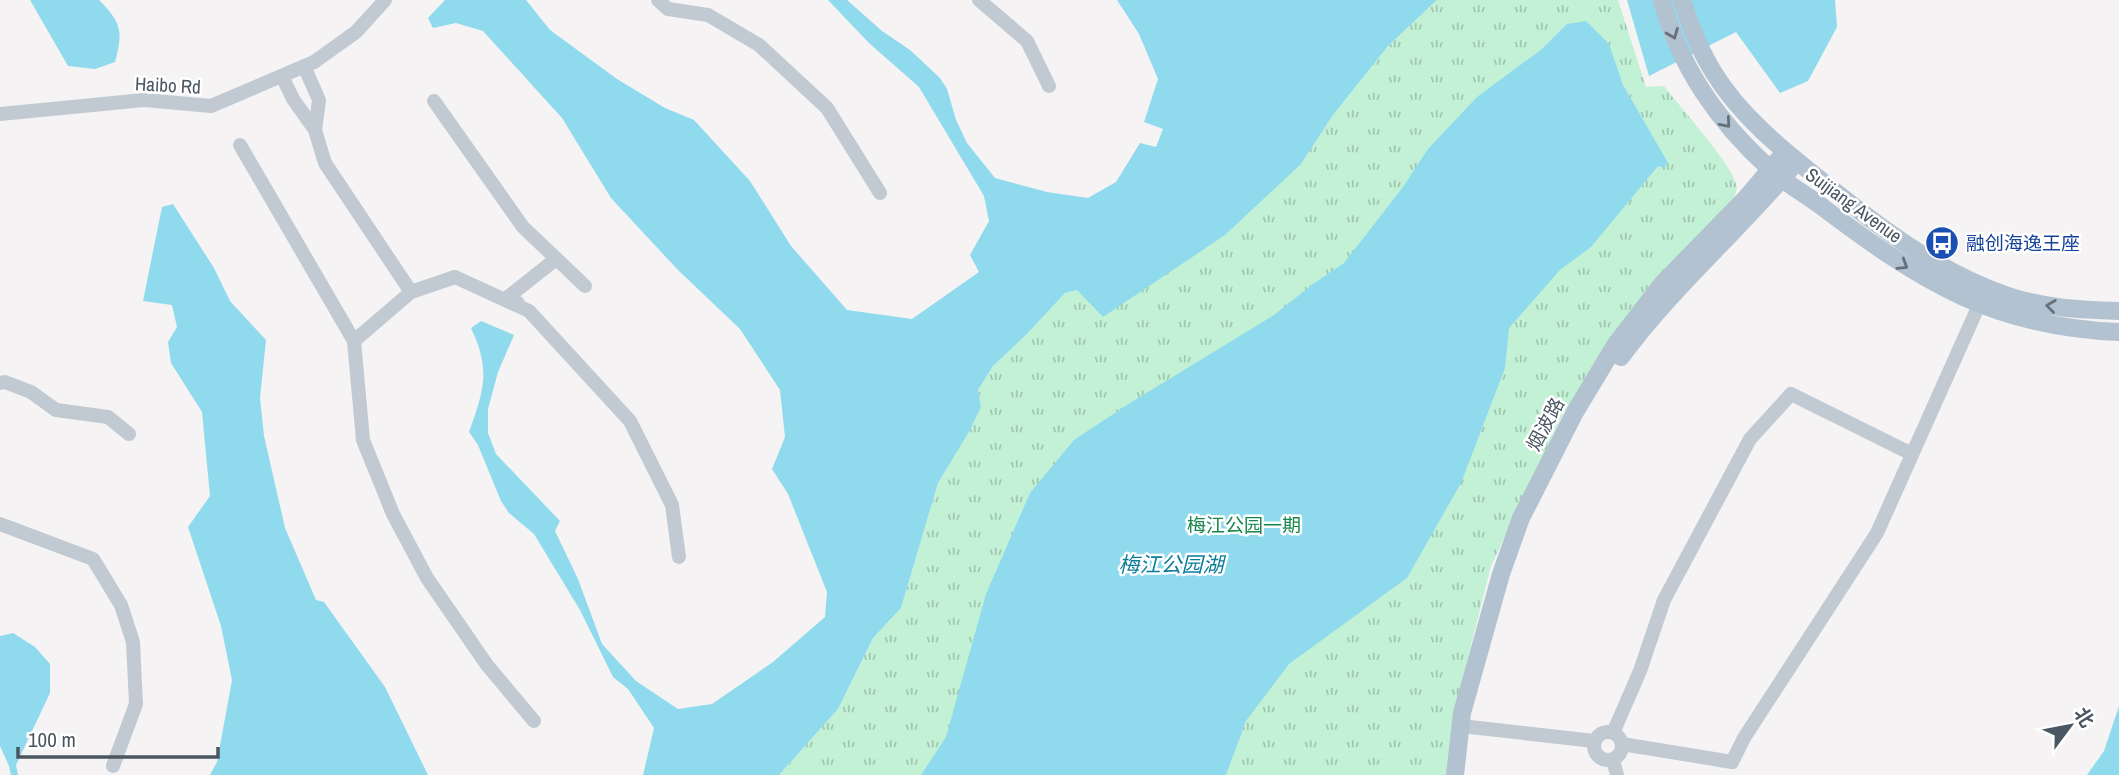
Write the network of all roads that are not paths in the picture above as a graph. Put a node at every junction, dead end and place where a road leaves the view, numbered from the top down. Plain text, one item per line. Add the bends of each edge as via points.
1 (385, 0) edge
2 (658, 0) edge
3 (979, 0) edge
4 (1662, 0) edge
5 (1682, 0) edge
6 (304, 66) junction
7 (282, 76) junction
8 (1049, 86) dead end
9 (434, 101) dead end
10 (0, 114) edge
11 (315, 130) junction
12 (240, 145) dead end
13 (1791, 157) junction
14 (1777, 174) junction
15 (880, 193) dead end
16 (556, 259) junction
17 (584, 286) dead end
18 (411, 292) junction
19 (1979, 305) junction
20 (529, 311) junction
21 (2119, 311) edge
22 (2119, 332) edge
23 (354, 341) junction
24 (0, 383) edge
25 (129, 434) dead end
26 (1912, 454) junction
27 (0, 524) edge
28 (679, 557) dead end
29 (534, 721) dead end
30 (1470, 727) junction
31 (1618, 739) junction
32 (1594, 741) junction
33 (1613, 760) junction
34 (113, 766) dead end
35 (1455, 775) edge
36 (1465, 775) edge
37 (1617, 775) edge

1 - 6 street, Haibo Rd via 356,32
2 - 15 street via 668,9 708,15 759,45 827,108
3 - 8 street via 1027,41
4 -> 14 main road, Suijiang Avenue via 1675,41 1714,108
5 - 13 main road, Suijiang Avenue via 1714,73 1742,109
6 - 7 street, Haibo Rd
6 - 11 street via 319,100
7 - 10 street, Haibo Rd via 211,106 144,100
7 - 11 street
9 - 16 street via 523,227
11 - 18 street via 325,163
12 - 23 street
13 - 14 main road, 烟波路
21 -> 13 main road, Suijiang Avenue via 2041,305 1968,280 1907,246
14 -> 19 main road, Suijiang Avenue via 1901,265
14 - 30 main road, 烟波路 via 1625,351 1555,464 1517,551
14 - 35 main road, 烟波路 via 1746,198 1663,283 1616,344 1574,412 1521,518 1501,573 1462,713
16 - 17 street
16 - 20 street via 508,297
18 - 20 street via 455,277
18 - 23 street
19 - 22 main road, Suijiang Avenue via 2038,323
19 - 26 street
20 - 28 street via 630,421 672,505
23 - 29 street via 363,440 393,514 426,578 487,665
24 - 25 street via 32,392 56,411 108,417
26 - 31 street via 1877,533 1732,762
26 - 31 street via 1791,394 1750,439 1664,600
27 - 34 street via 93,559 121,605 133,642 136,704
30 - 32 street
30 - 36 main road, 烟波路
31 - 32 street via 1605,732
31 - 33 street via 1620,754
32 - 33 street via 1599,758
33 - 37 street

